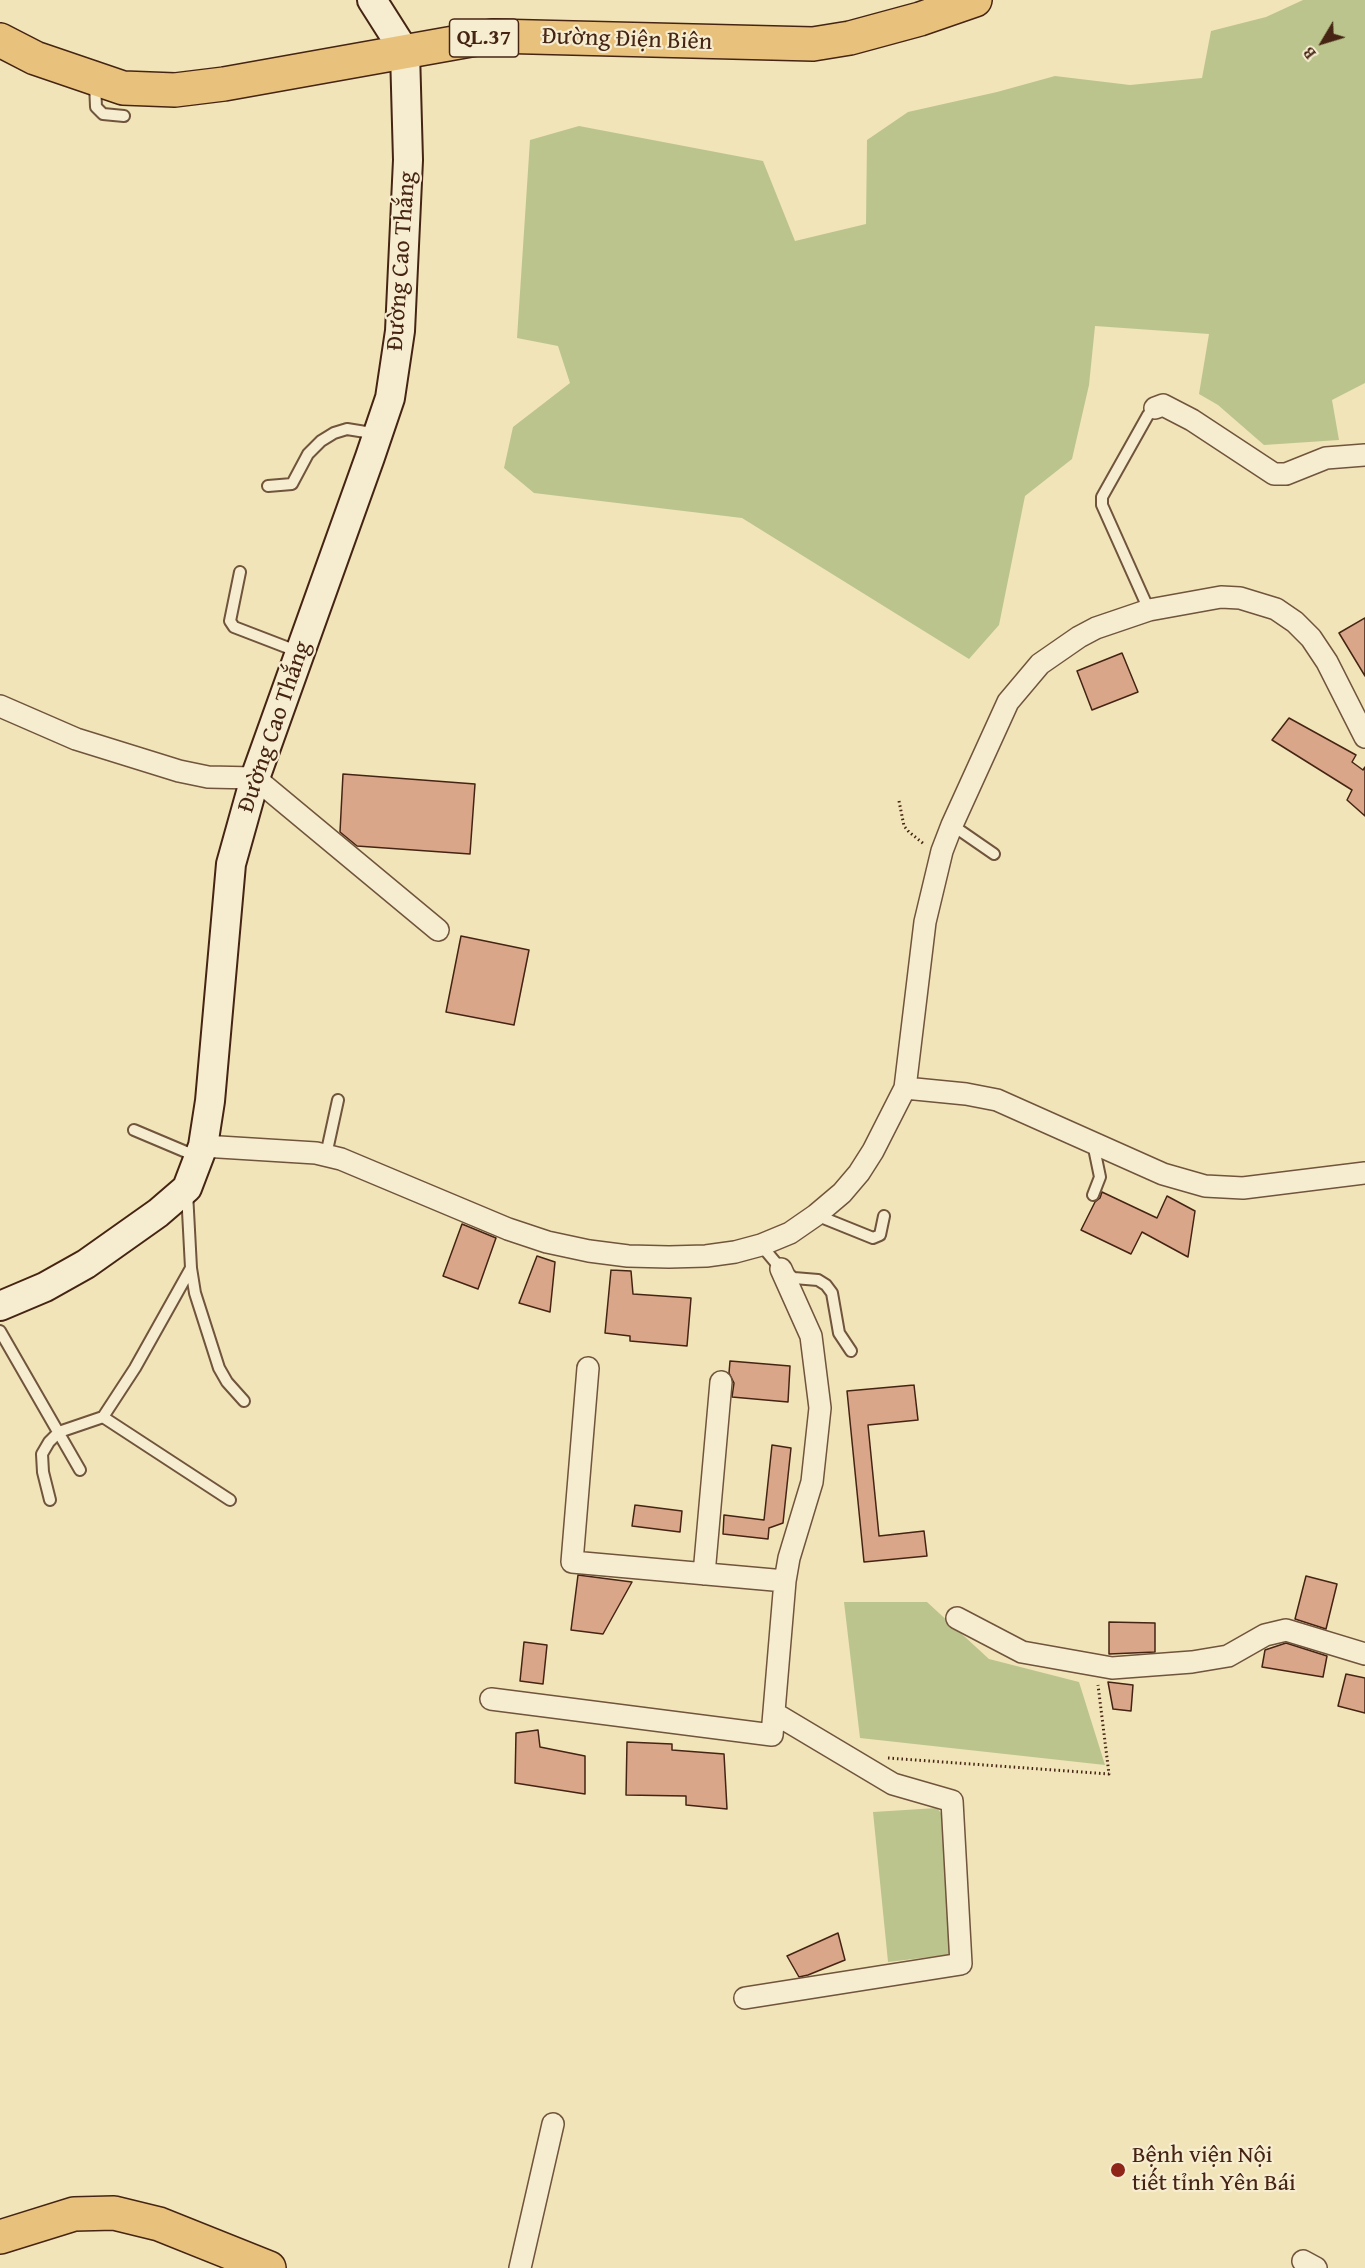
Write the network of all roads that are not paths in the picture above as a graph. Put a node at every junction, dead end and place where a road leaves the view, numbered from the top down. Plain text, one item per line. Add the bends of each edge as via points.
1 (372, 0) edge
2 (975, 0) edge
3 (0, 39) edge
4 (405, 52) junction
5 (95, 79) junction
6 (124, 116) dead end
7 (1155, 408) joint
8 (378, 434) junction
9 (1365, 455) edge
10 (268, 486) dead end
11 (240, 572) dead end
12 (1149, 610) junction
13 (299, 652) junction
14 (0, 706) edge
15 (1365, 737) edge
16 (255, 778) junction
17 (952, 825) junction
18 (993, 854) dead end
19 (438, 930) dead end
20 (905, 1088) junction
21 (338, 1100) dead end
22 (134, 1130) dead end
23 (1098, 1144) junction
24 (201, 1152) junction
25 (326, 1155) junction
26 (1365, 1173) edge
27 (187, 1188) junction
28 (1093, 1195) dead end
29 (816, 1215) junction
30 (884, 1216) dead end
31 (761, 1245) junction
32 (191, 1268) junction
33 (781, 1269) junction
34 (0, 1306) edge
35 (0, 1331) edge
36 (851, 1351) dead end
37 (588, 1368) dead end
38 (721, 1382) dead end
39 (244, 1401) dead end
40 (103, 1417) junction
41 (59, 1432) junction
42 (80, 1470) dead end
43 (50, 1500) dead end
44 (230, 1500) dead end
45 (704, 1574) junction
46 (785, 1581) junction
47 (957, 1618) dead end
48 (1365, 1654) edge
49 (491, 1699) dead end
50 (774, 1713) junction
51 (745, 1998) dead end
52 (553, 2124) dead end
53 (0, 2237) edge
54 (269, 2268) edge
55 (520, 2268) edge

1 - 4 street
2 - 4 main road, Đường Điện Biên / QL.37 via 920,19 813,44 493,36
3 - 5 main road, Đường Điện Biên / QL.37 via 35,58
4 - 5 main road, Đường Điện Biên / QL.37 via 175,90 123,88
4 - 8 street, Đường Cao Thắng via 408,160 400,331 390,398
5 - 6 lane via 96,107 103,114
7 - 9 street via 1163,405 1192,420 1274,474 1286,474 1326,458
7 - 12 lane via 1102,497 1102,505
8 - 10 lane via 347,429 334,433 308,454 292,484
8 - 13 street, Đường Cao Thắng
11 - 13 lane via 230,621 234,627
12 - 15 street via 1221,597 1240,598 1276,609 1311,638
12 - 17 street via 1079,636 1040,664 1024,681 1008,702
13 - 16 street, Đường Cao Thắng
14 - 16 street via 76,739 179,771 208,777
16 - 19 street
16 - 24 street, Đường Cao Thắng via 231,864 210,1101
17 - 18 lane
17 - 20 street via 925,922
20 - 23 street via 997,1100
20 - 29 street via 859,1173
21 - 25 lane
22 - 24 lane
23 - 26 street via 1185,1182 1221,1188
23 - 28 lane via 1095,1153 1100,1177
24 - 25 street
24 - 27 street, Đường Cao Thắng
25 - 31 street via 508,1229 588,1251 628,1256 706,1256
27 - 32 lane
27 - 34 street, Đường Cao Thắng via 86,1264
29 - 30 lane via 873,1238 880,1235
29 - 31 street via 790,1233
31 - 33 lane
32 - 39 lane via 219,1368
32 - 40 lane
33 - 36 lane via 794,1278 818,1280 826,1285 832,1293 839,1333
33 - 46 street via 811,1336 820,1408 812,1482
35 - 41 lane
37 - 45 street via 572,1562
38 - 45 street
40 - 41 lane
40 - 44 lane
41 - 42 lane
41 - 43 lane via 42,1454
45 - 46 street
46 - 50 street
47 - 48 street via 1022,1652 1112,1668 1228,1656 1265,1635 1286,1630
49 - 50 street via 772,1735
50 - 51 street via 893,1784 952,1801 960,1964
52 - 55 street
53 - 54 main road via 74,2214 114,2213 159,2224

